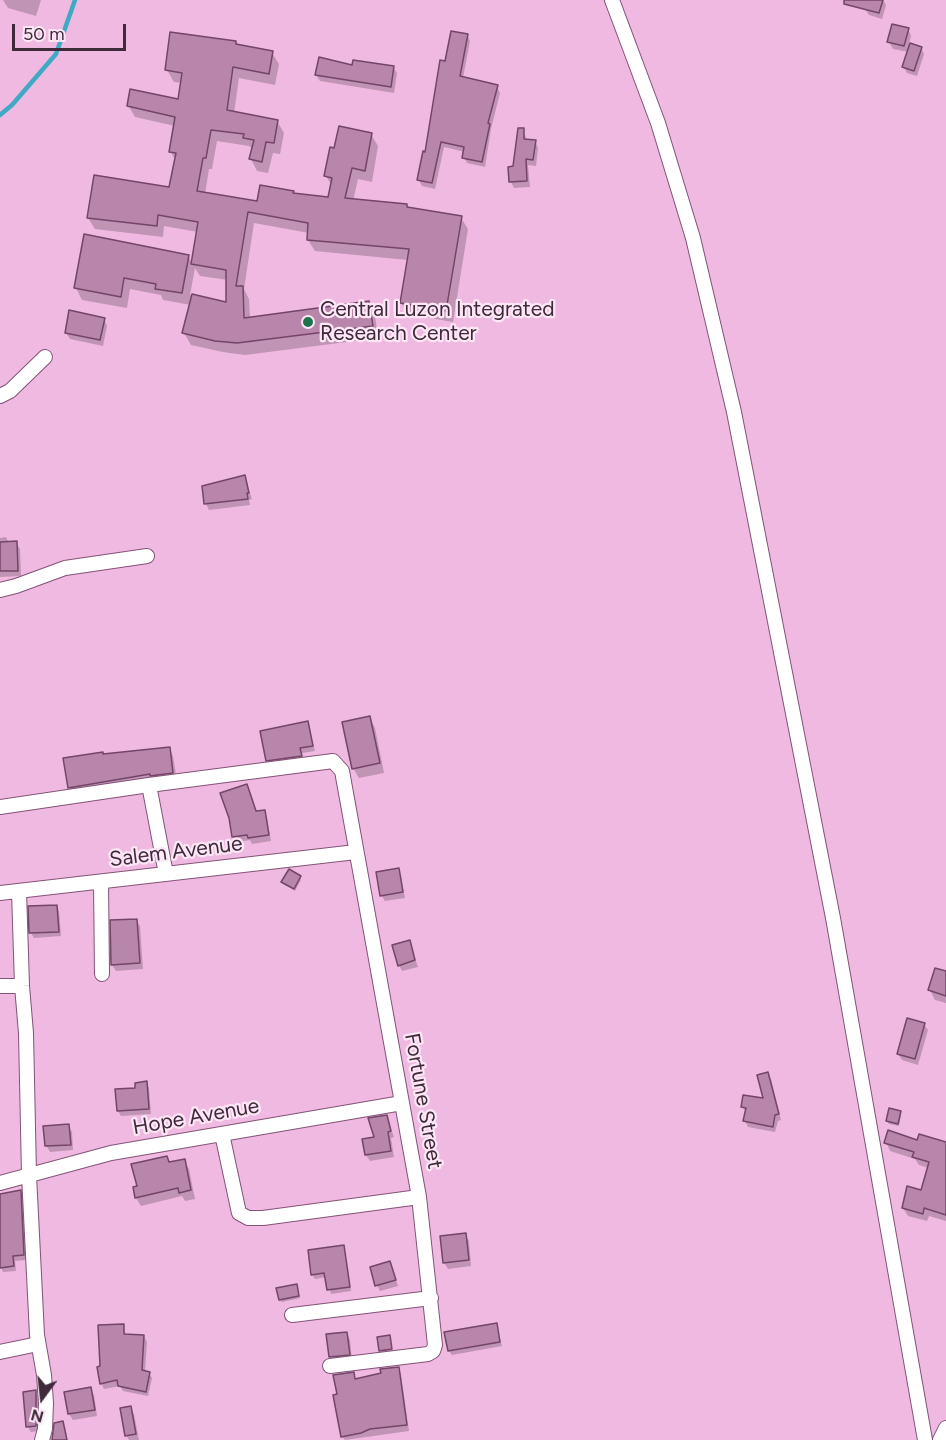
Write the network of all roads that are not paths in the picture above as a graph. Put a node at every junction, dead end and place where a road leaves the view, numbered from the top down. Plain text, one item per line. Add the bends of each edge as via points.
1 (612, 0) edge
2 (45, 357) dead end
3 (0, 396) edge
4 (147, 556) dead end
5 (0, 590) edge
6 (150, 784) junction
7 (0, 807) edge
8 (356, 852) junction
9 (166, 874) junction
10 (101, 883) junction
11 (19, 891) junction
12 (0, 893) edge
13 (102, 974) dead end
14 (0, 986) edge
15 (22, 986) junction
16 (402, 1103) junction
17 (222, 1134) junction
18 (29, 1175) junction
19 (0, 1183) edge
20 (418, 1197) junction
21 (431, 1298) junction
22 (292, 1315) dead end
23 (38, 1344) junction
24 (0, 1352) edge
25 (330, 1366) dead end
26 (946, 1428) edge
27 (42, 1440) edge
28 (925, 1440) edge
29 (940, 1440) edge

1 - 28 street via 658,123 693,238 734,412 833,918
2 - 3 street
4 - 5 street via 65,568
6 - 7 street
6 - 8 street, Fortune Street via 333,761 342,771
6 - 9 street
8 - 9 street, Salem Avenue
8 - 16 street, Fortune Street
9 - 10 street, Salem Avenue
10 - 11 street, Salem Avenue
10 - 13 street
11 - 12 street, Salem Avenue
11 - 15 street
14 - 15 street
15 - 18 street
16 - 17 street, Hope Avenue
16 - 20 street, Fortune Street
17 - 18 street, Hope Avenue via 111,1153
17 - 20 street via 239,1213 248,1218
18 - 19 street, Hope Avenue
18 - 23 street
20 - 21 street, Fortune Street
21 - 22 street
21 - 25 street, Fortune Street via 433,1351
23 - 24 street
23 - 27 street via 46,1403
26 - 29 street

